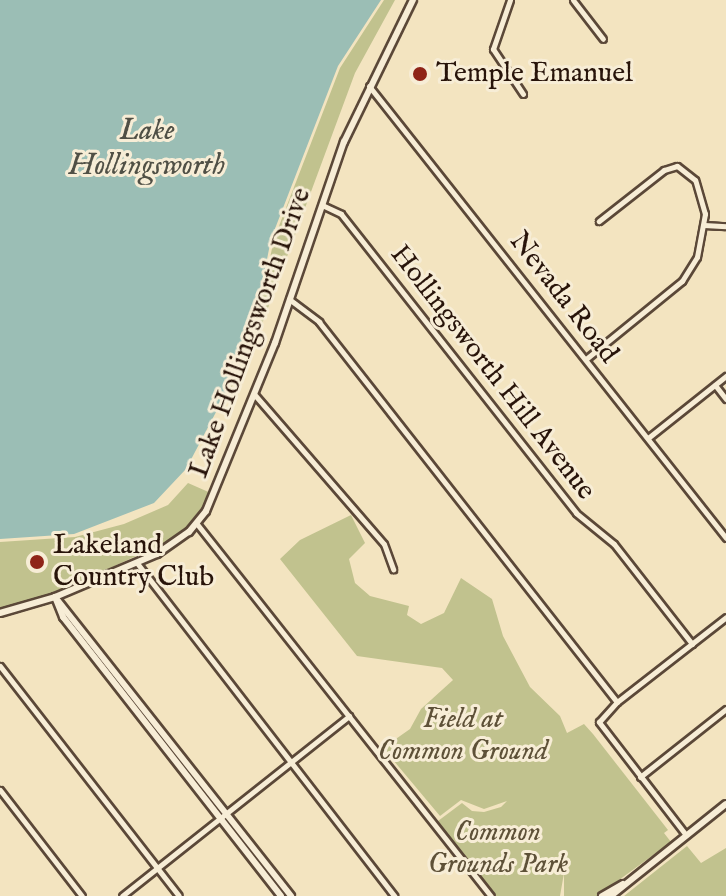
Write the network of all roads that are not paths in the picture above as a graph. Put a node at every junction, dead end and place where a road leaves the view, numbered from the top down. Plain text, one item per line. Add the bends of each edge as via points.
1 (413, 0) edge
2 (510, 0) edge
3 (573, 0) edge
4 (603, 39) dead end
5 (368, 85) junction
6 (523, 94) dead end
7 (321, 204) junction
8 (599, 221) dead end
9 (704, 225) junction
10 (726, 226) edge
11 (288, 299) junction
12 (586, 359) junction
13 (726, 376) edge
14 (715, 385) junction
15 (254, 394) junction
16 (726, 399) edge
17 (648, 438) junction
18 (197, 524) junction
19 (726, 538) edge
20 (137, 563) junction
21 (393, 569) dead end
22 (55, 597) junction
23 (0, 613) edge
24 (726, 617) edge
25 (692, 644) junction
26 (0, 666) edge
27 (617, 702) junction
28 (726, 709) edge
29 (349, 716) junction
30 (290, 765) junction
31 (640, 777) junction
32 (0, 790) edge
33 (726, 804) edge
34 (224, 816) junction
35 (686, 835) junction
36 (157, 869) junction
37 (623, 884) junction
38 (82, 896) edge
39 (122, 896) edge
40 (179, 896) edge
41 (281, 896) edge
42 (291, 896) edge
43 (394, 896) edge
44 (491, 896) edge
45 (602, 896) edge
46 (611, 896) edge

1 - 5 street, Lake Hollingsworth Drive
2 - 6 street via 493,49
3 - 4 street
5 - 7 street, Lake Hollingsworth Drive
5 - 12 street, Nevada Road
7 - 11 street, Lake Hollingsworth Drive
7 - 25 street, Hollingsworth Hill Avenue via 341,214 576,513 614,544
8 - 9 street via 664,170 677,166 695,180
9 - 10 street
9 - 12 street via 697,257 682,281
11 - 15 street, Lake Hollingsworth Drive
11 - 27 street via 329,335
12 - 17 street, Nevada Road
13 - 14 street
14 - 16 street
14 - 17 street
15 - 18 street, Lake Hollingsworth Drive via 222,482
15 - 21 street via 384,544
17 - 19 street, Nevada Road
18 - 20 street, Lake Hollingsworth Drive via 171,546
18 - 29 street
20 - 22 street, Lake Hollingsworth Drive
20 - 30 street
22 - 23 street, Lake Hollingsworth Drive
22 - 34 street via 57,608
24 - 25 street
25 - 27 street
26 - 36 street
27 - 31 street via 600,724
28 - 31 street
29 - 30 street
29 - 44 street
30 - 34 street
30 - 43 street
31 - 35 street
32 - 38 street
33 - 35 street
34 - 36 street
34 - 41 street
34 - 42 street
35 - 37 street
36 - 39 street
36 - 40 street
37 - 45 street
37 - 46 street

